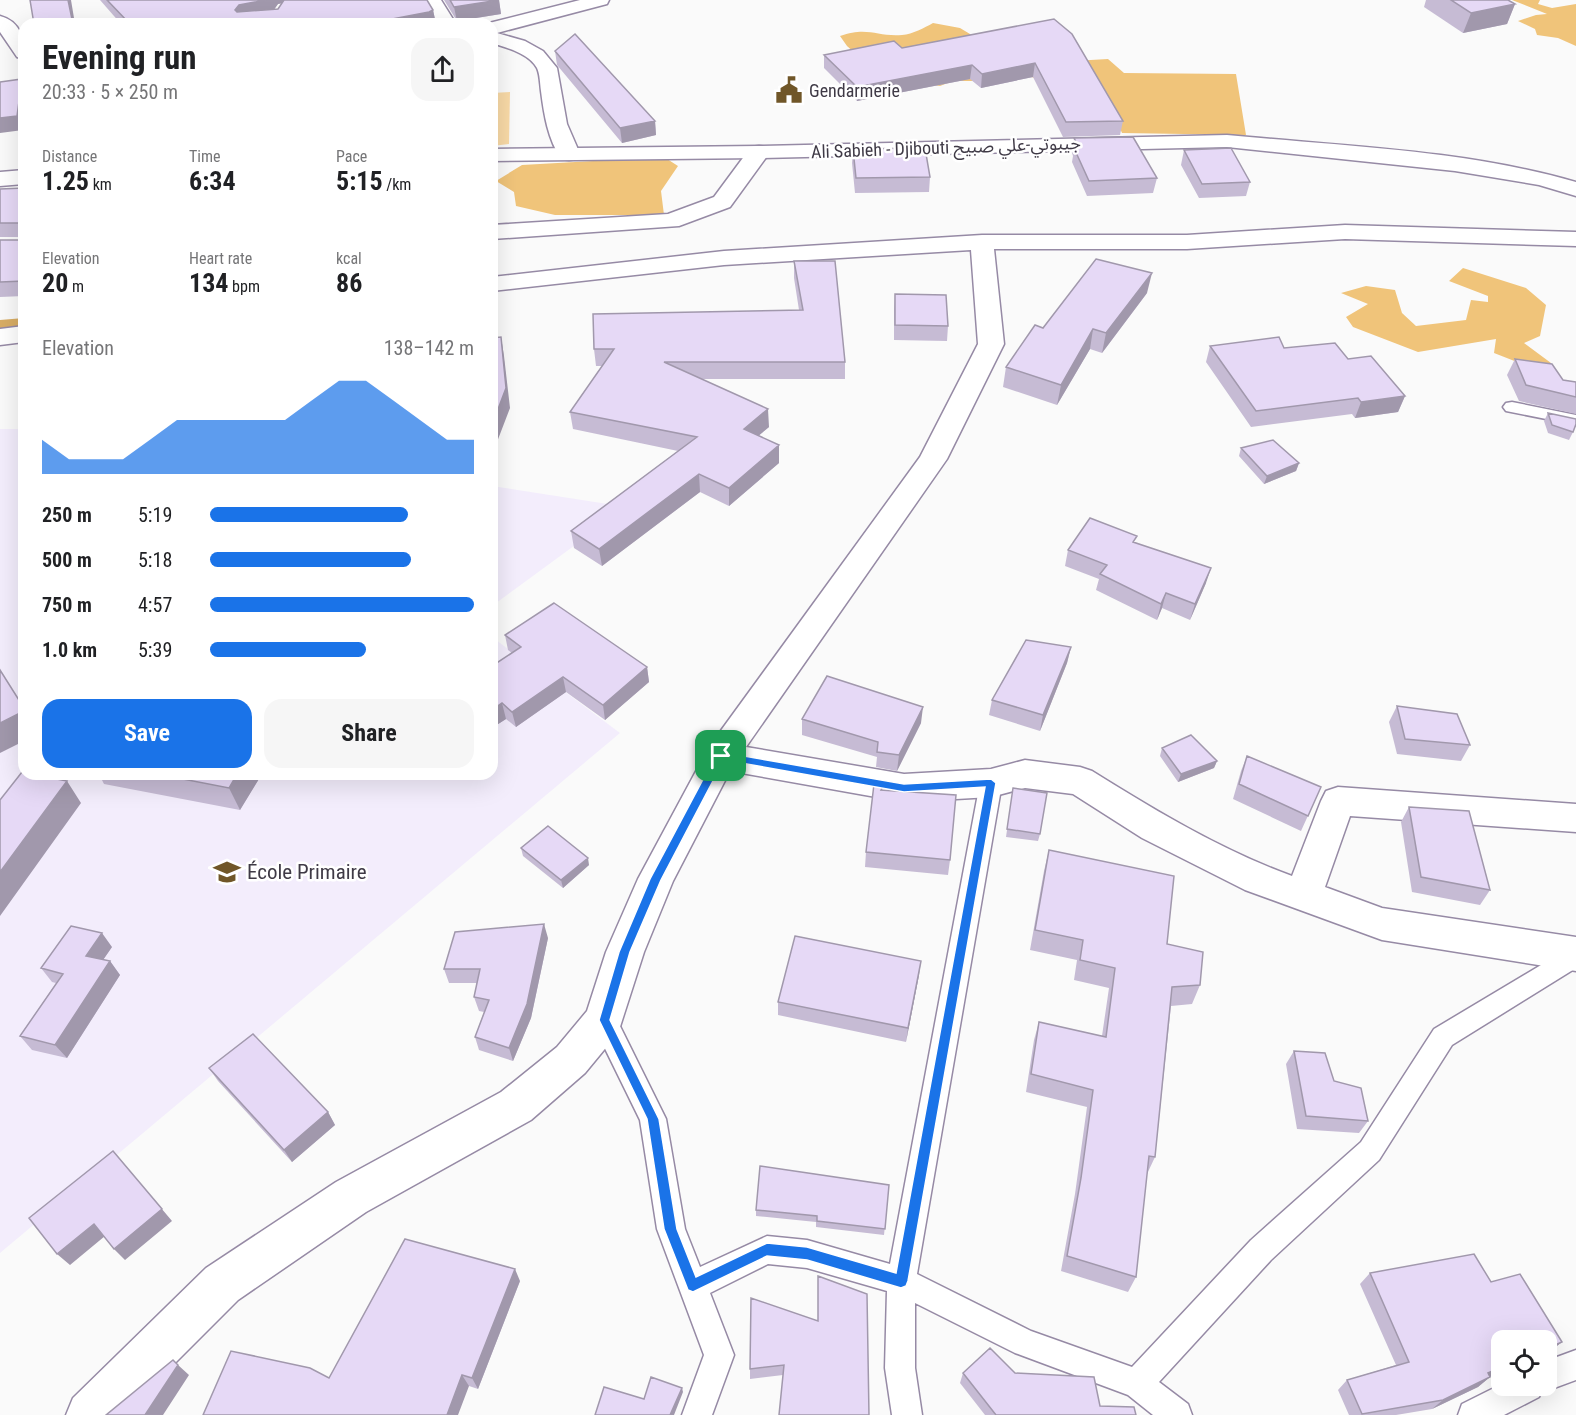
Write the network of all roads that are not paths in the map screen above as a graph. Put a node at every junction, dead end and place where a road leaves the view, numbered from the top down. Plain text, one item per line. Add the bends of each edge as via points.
1 (432, 0) edge
2 (600, 0) edge
3 (443, 18) edge
4 (0, 22) edge
5 (498, 26) edge
6 (498, 39) edge
7 (18, 44) edge
8 (759, 152) junction
9 (569, 154) junction
10 (498, 155) edge
11 (18, 178) edge
12 (0, 179) edge
13 (1576, 189) edge
14 (498, 232) edge
15 (1576, 238) edge
16 (982, 242) junction
17 (498, 283) edge
18 (1512, 407) dead end
19 (1576, 420) edge
20 (721, 756) junction
21 (991, 783) junction
22 (1576, 818) edge
23 (1303, 896) junction
24 (1576, 955) edge
25 (604, 1020) junction
26 (901, 1281) junction
27 (693, 1286) junction
28 (1576, 1365) edge
29 (1557, 1372) edge
30 (1137, 1384) junction
31 (1509, 1396) edge
32 (90, 1415) edge
33 (697, 1415) edge
34 (907, 1415) edge
35 (1177, 1415) edge
36 (1473, 1415) edge

1 - 3 street
2 - 5 street
4 - 7 street
6 - 9 street via 536,55 547,68 556,124
8 - 9 street, Ali Sabieh - Djibouti جيبوتي-علي صبيح
8 - 13 street, Ali Sabieh - Djibouti جيبوتي-علي صبيح via 1227,141 1455,164
8 - 14 street via 722,202 671,222
9 - 10 street, Ali Sabieh - Djibouti جيبوتي-علي صبيح
11 - 12 street
15 - 16 street via 1345,232 1187,242
16 - 17 street via 724,258
16 - 20 street via 991,344 933,459
18 - 19 lane
20 - 21 street via 904,788
20 - 25 street via 656,879 625,952
21 - 23 street via 1025,774 1080,781 1155,828 1258,879
21 - 26 lane
22 - 23 street via 1338,801
23 - 24 street via 1382,924
24 - 30 lane via 1443,1037 1370,1151 1261,1250
25 - 27 lane via 653,1119 671,1229
25 - 32 street via 571,1060 516,1106 351,1197 222,1284
26 - 27 lane via 807,1254 767,1250
26 - 30 lane via 1025,1343
26 - 34 lane via 900,1368
27 - 33 lane via 719,1355
28 - 29 lane
30 - 35 lane
31 - 36 lane

